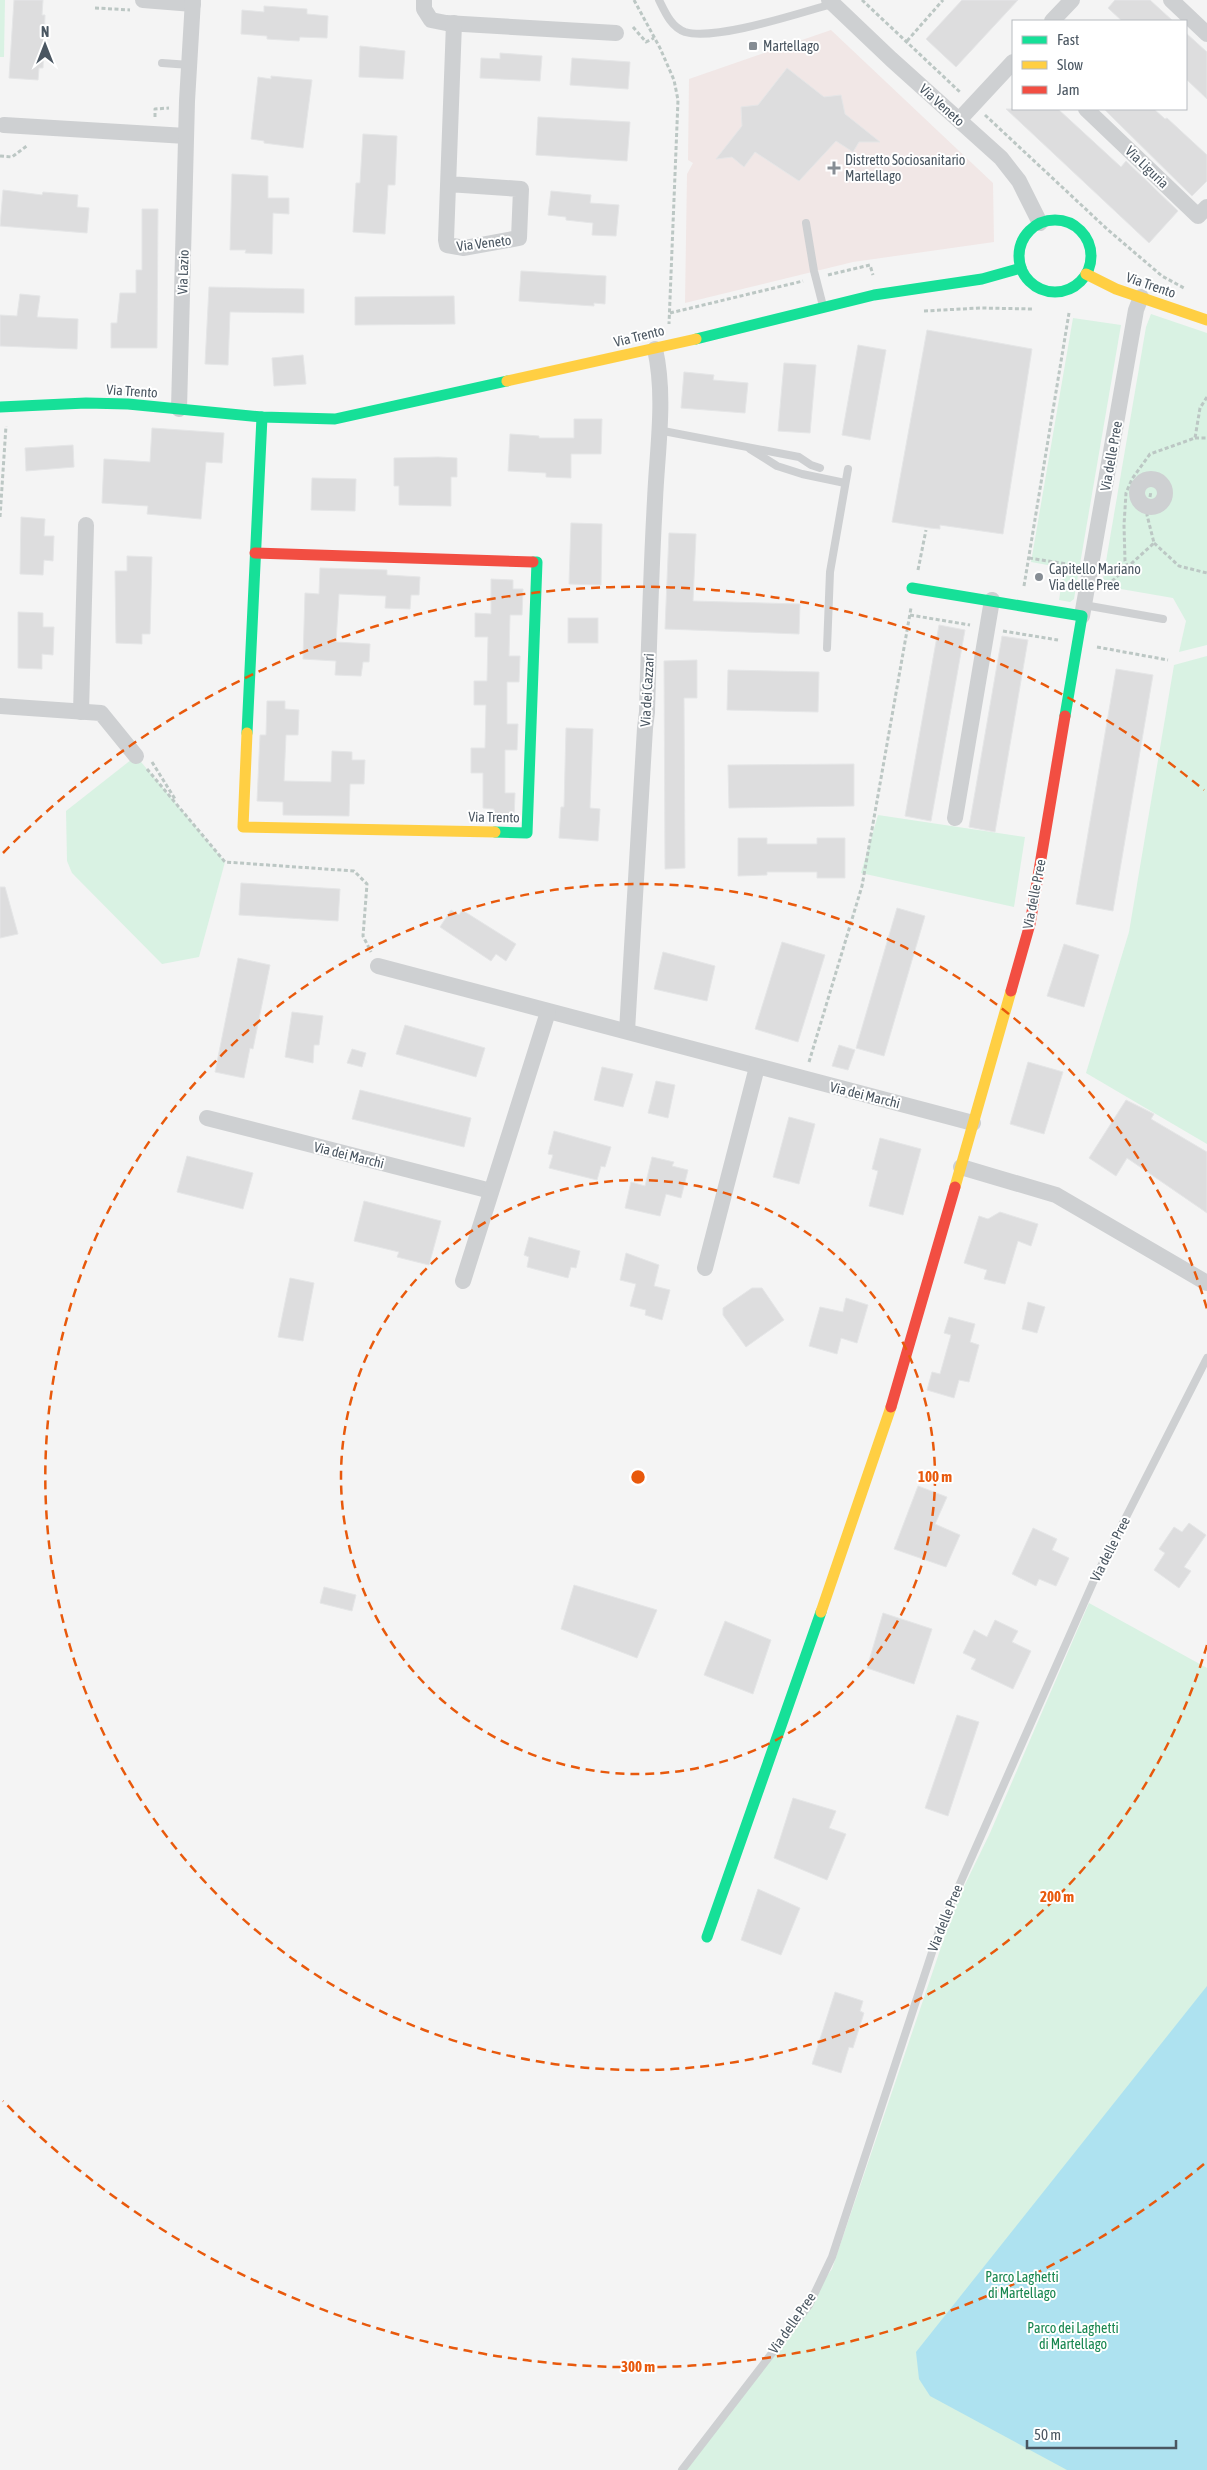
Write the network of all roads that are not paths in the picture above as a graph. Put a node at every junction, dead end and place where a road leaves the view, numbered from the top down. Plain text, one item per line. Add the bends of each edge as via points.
1 (143, 0) edge
2 (424, 0) edge
3 (659, 0) edge
4 (1072, 0) edge
5 (1171, 0) edge
6 (193, 2) edge
7 (831, 2) edge
8 (1053, 20) edge
9 (454, 23) junction
10 (616, 33) dead end
11 (1207, 34) edge
12 (1012, 63) edge
13 (162, 64) dead end
14 (190, 65) junction
15 (1087, 110) edge
16 (959, 120) junction
17 (4, 125) dead end
18 (186, 136) junction
19 (448, 184) junction
20 (1207, 207) edge
21 (806, 223) dead end
22 (1040, 223) junction
23 (1021, 268) junction
24 (1086, 274) junction
25 (1141, 297) junction
26 (823, 306) junction
27 (1207, 320) edge
28 (655, 348) junction
29 (0, 407) edge
30 (179, 409) junction
31 (262, 417) junction
32 (658, 430) junction
33 (746, 447) junction
34 (820, 468) dead end
35 (848, 469) dead end
36 (846, 483) junction
37 (86, 525) dead end
38 (255, 553) junction
39 (914, 588) road end
40 (992, 600) junction
41 (1083, 611) junction
42 (1162, 618) dead end
43 (827, 648) dead end
44 (0, 706) edge
45 (81, 712) junction
46 (136, 756) road end
47 (955, 818) dead end
48 (378, 966) road end
49 (548, 1012) junction
50 (627, 1031) junction
51 (757, 1067) junction
52 (207, 1118) dead end
53 (973, 1123) junction
54 (961, 1167) junction
55 (491, 1191) junction
56 (705, 1268) dead end
57 (463, 1281) dead end
58 (1207, 1283) edge
59 (1207, 1358) edge
60 (707, 1937) dead end
61 (682, 2470) edge

1 - 6 street, Via Lazio
2 - 9 street via 424,9 431,20
3 - 7 lane via 671,23 685,32 722,33
4 - 8 street
5 - 11 street
6 - 14 street, Via Lazio
7 - 16 street, Via Veneto
9 - 10 street
9 - 19 street, Via Veneto
12 - 16 street
13 - 14 lane
14 - 18 street, Via Lazio
15 - 20 street, Via Liguria via 1198,216
16 - 22 street, Via Veneto via 1001,158 1019,181
17 - 18 street
18 - 30 street, Via Lazio
19 - 19 street, Via Veneto via 521,189 519,238 464,248 447,245
21 - 26 lane
22 - 23 street via 1023,239 1019,257
22 - 24 street via 1055,219 1077,226 1092,252
23 - 24 street via 1032,283 1048,291 1066,290
23 - 26 street, Via Trento via 982,279 874,294
24 - 25 street, Via Trento
25 - 27 street, Via Trento
25 - 41 street, Via delle Pree via 1136,310
26 - 28 street, Via Trento
28 - 31 street, Via Trento via 335,419
28 - 32 street, Via dei Cazzari via 659,367
29 - 30 street, Via Trento via 86,403
30 - 31 street, Via Trento
31 - 38 street, Via Trento
32 - 33 lane
32 - 50 street, Via dei Cazzari via 647,712
33 - 34 lane via 799,457
33 - 36 lane via 777,466
35 - 36 lane
36 - 43 lane via 830,572
37 - 45 street
38 - 38 street, Via Trento via 243,827 527,833 537,562
39 - 40 street
40 - 41 street
40 - 47 street
41 - 42 lane
41 - 53 street, Via delle Pree via 1030,924
44 - 45 street
45 - 46 street via 101,713
48 - 49 street, Via dei Marchi
49 - 50 street, Via dei Marchi
49 - 55 street
50 - 51 street, Via dei Marchi
51 - 53 street, Via dei Marchi
51 - 56 street
52 - 55 street, Via dei Marchi
53 - 54 street, Via delle Pree
54 - 58 street via 1056,1195
54 - 60 street, Via delle Pree via 882,1438
55 - 57 street
59 - 61 lane, Via delle Pree via 1095,1578 939,1931 832,2257 809,2305

